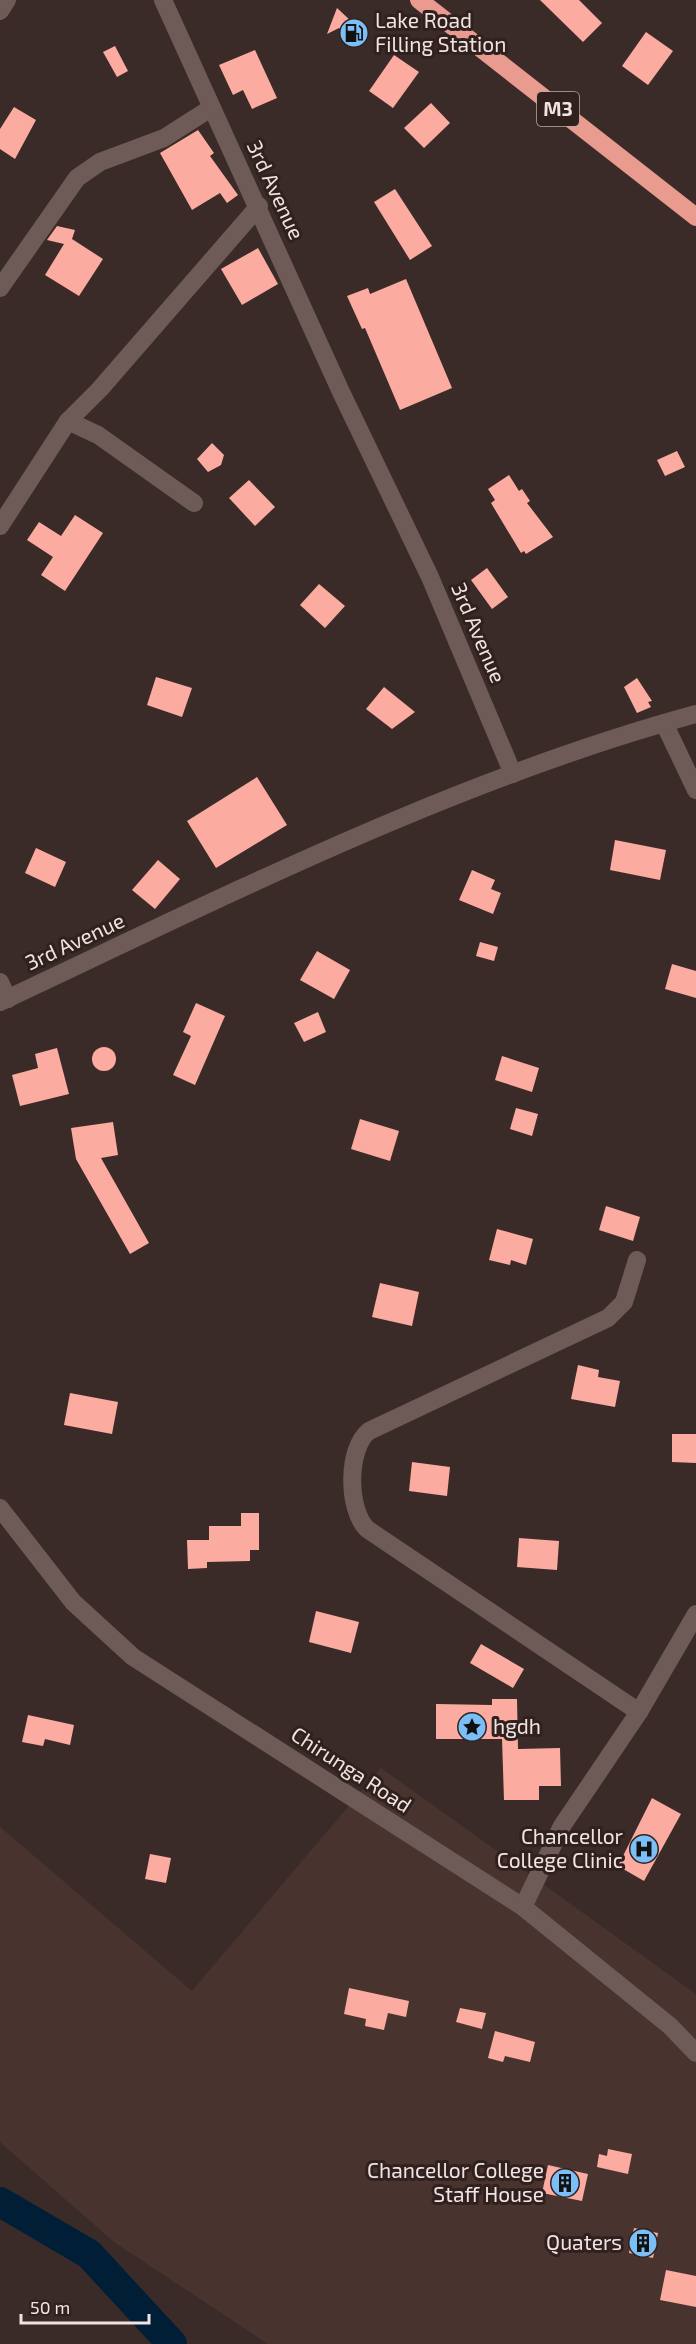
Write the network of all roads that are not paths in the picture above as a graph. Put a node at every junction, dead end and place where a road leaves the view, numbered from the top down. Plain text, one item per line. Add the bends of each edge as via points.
1 (7, 0) edge
2 (163, 0) edge
3 (419, 0) edge
4 (0, 10) edge
5 (211, 108) junction
6 (259, 206) junction
7 (696, 217) edge
8 (0, 288) edge
9 (68, 421) junction
10 (194, 503) dead end
11 (0, 526) edge
12 (696, 714) edge
13 (664, 723) junction
14 (513, 774) junction
15 (696, 790) edge
16 (0, 982) edge
17 (4, 1001) edge
18 (637, 1260) dead end
19 (0, 1508) edge
20 (696, 1614) edge
21 (639, 1712) junction
22 (523, 1907) junction
23 (696, 2053) edge

1 - 4 street
2 - 5 street, 3rd Avenue
3 - 7 highway, M3
5 - 6 street, 3rd Avenue
5 - 8 street via 164,138 100,162 77,178
6 - 9 street
6 - 14 street, 3rd Avenue via 341,392 430,577
9 - 10 street via 98,435
9 - 11 street
12 - 13 street
13 - 14 street
13 - 15 street
14 - 17 street, 3rd Avenue via 292,866
16 - 17 street
18 - 21 street via 624,1302 608,1318 369,1431 360,1438 353,1460 355,1509 367,1529
19 - 22 street, Chirunga Road via 73,1602 134,1657
20 - 21 street
21 - 22 street via 562,1826
22 - 23 street, Chirunga Road via 670,2026

